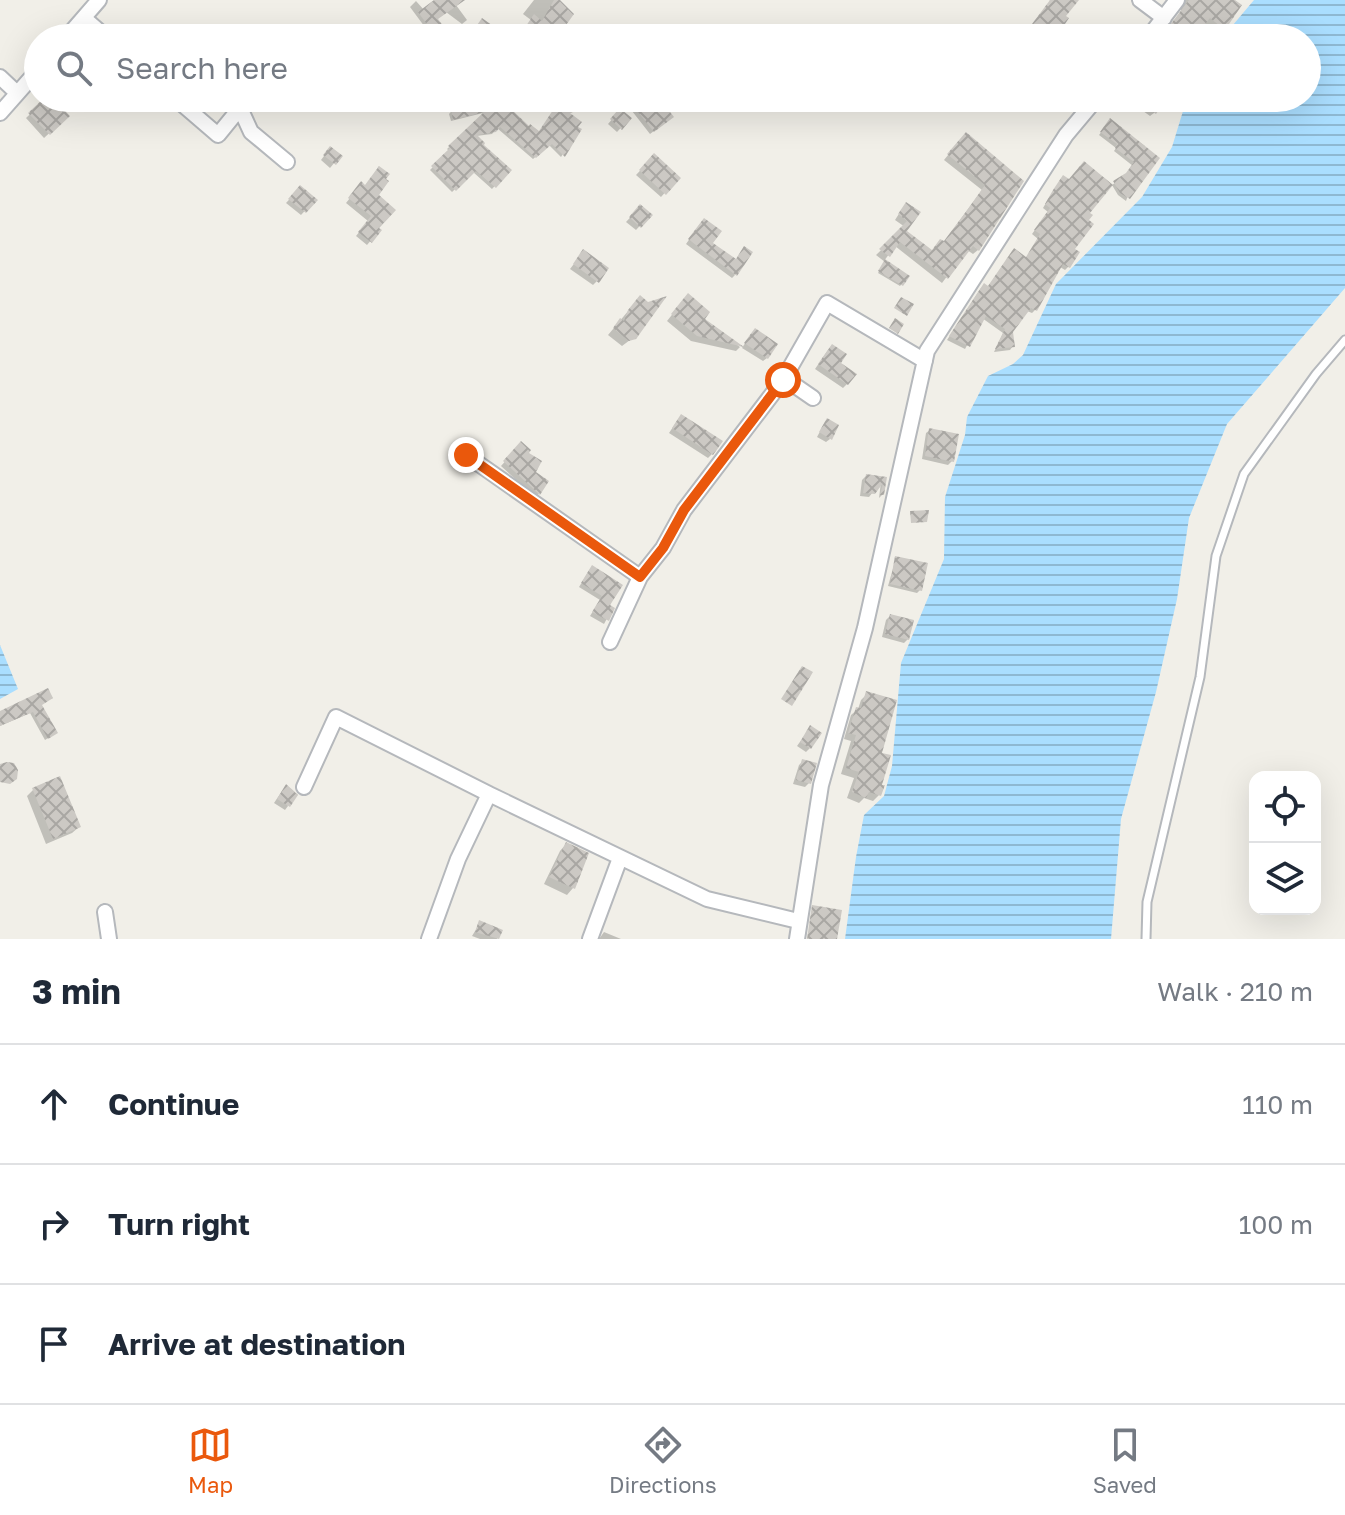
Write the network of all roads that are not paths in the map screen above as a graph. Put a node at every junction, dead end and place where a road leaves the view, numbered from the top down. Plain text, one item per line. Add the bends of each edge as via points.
1 (99, 0) edge
2 (1140, 0) edge
3 (1177, 0) edge
4 (84, 18) junction
5 (1164, 18) junction
6 (79, 24) edge
7 (91, 24) edge
8 (1159, 24) edge
9 (0, 77) edge
10 (24, 85) edge
11 (17, 93) junction
12 (191, 112) edge
13 (237, 112) edge
14 (242, 112) edge
15 (1085, 112) edge
16 (0, 113) edge
17 (287, 162) dead end
18 (1345, 340) edge
19 (925, 361) junction
20 (784, 378) junction
21 (813, 398) dead end
22 (466, 455) dead end
23 (640, 577) junction
24 (610, 642) dead end
25 (304, 787) dead end
26 (489, 794) junction
27 (620, 858) junction
28 (105, 912) dead end
29 (798, 921) junction
30 (109, 939) edge
31 (429, 939) edge
32 (590, 939) edge
33 (797, 939) edge
34 (1146, 939) edge

1 - 4 street
2 - 5 street
3 - 5 street
4 - 6 street
4 - 7 street
5 - 8 street
9 - 11 street
10 - 11 street
11 - 16 street
12 - 13 street via 218,135
14 - 17 street via 251,132
15 - 19 street
18 - 34 lane via 1244,474 1216,556 1200,677 1147,902
19 - 20 street via 827,303
19 - 29 street via 865,628 821,785
20 - 21 street
20 - 23 street
22 - 23 street
23 - 24 street
25 - 26 street via 336,717
26 - 27 street
26 - 31 street
27 - 29 street via 707,899
27 - 32 street
28 - 30 street
29 - 33 street

